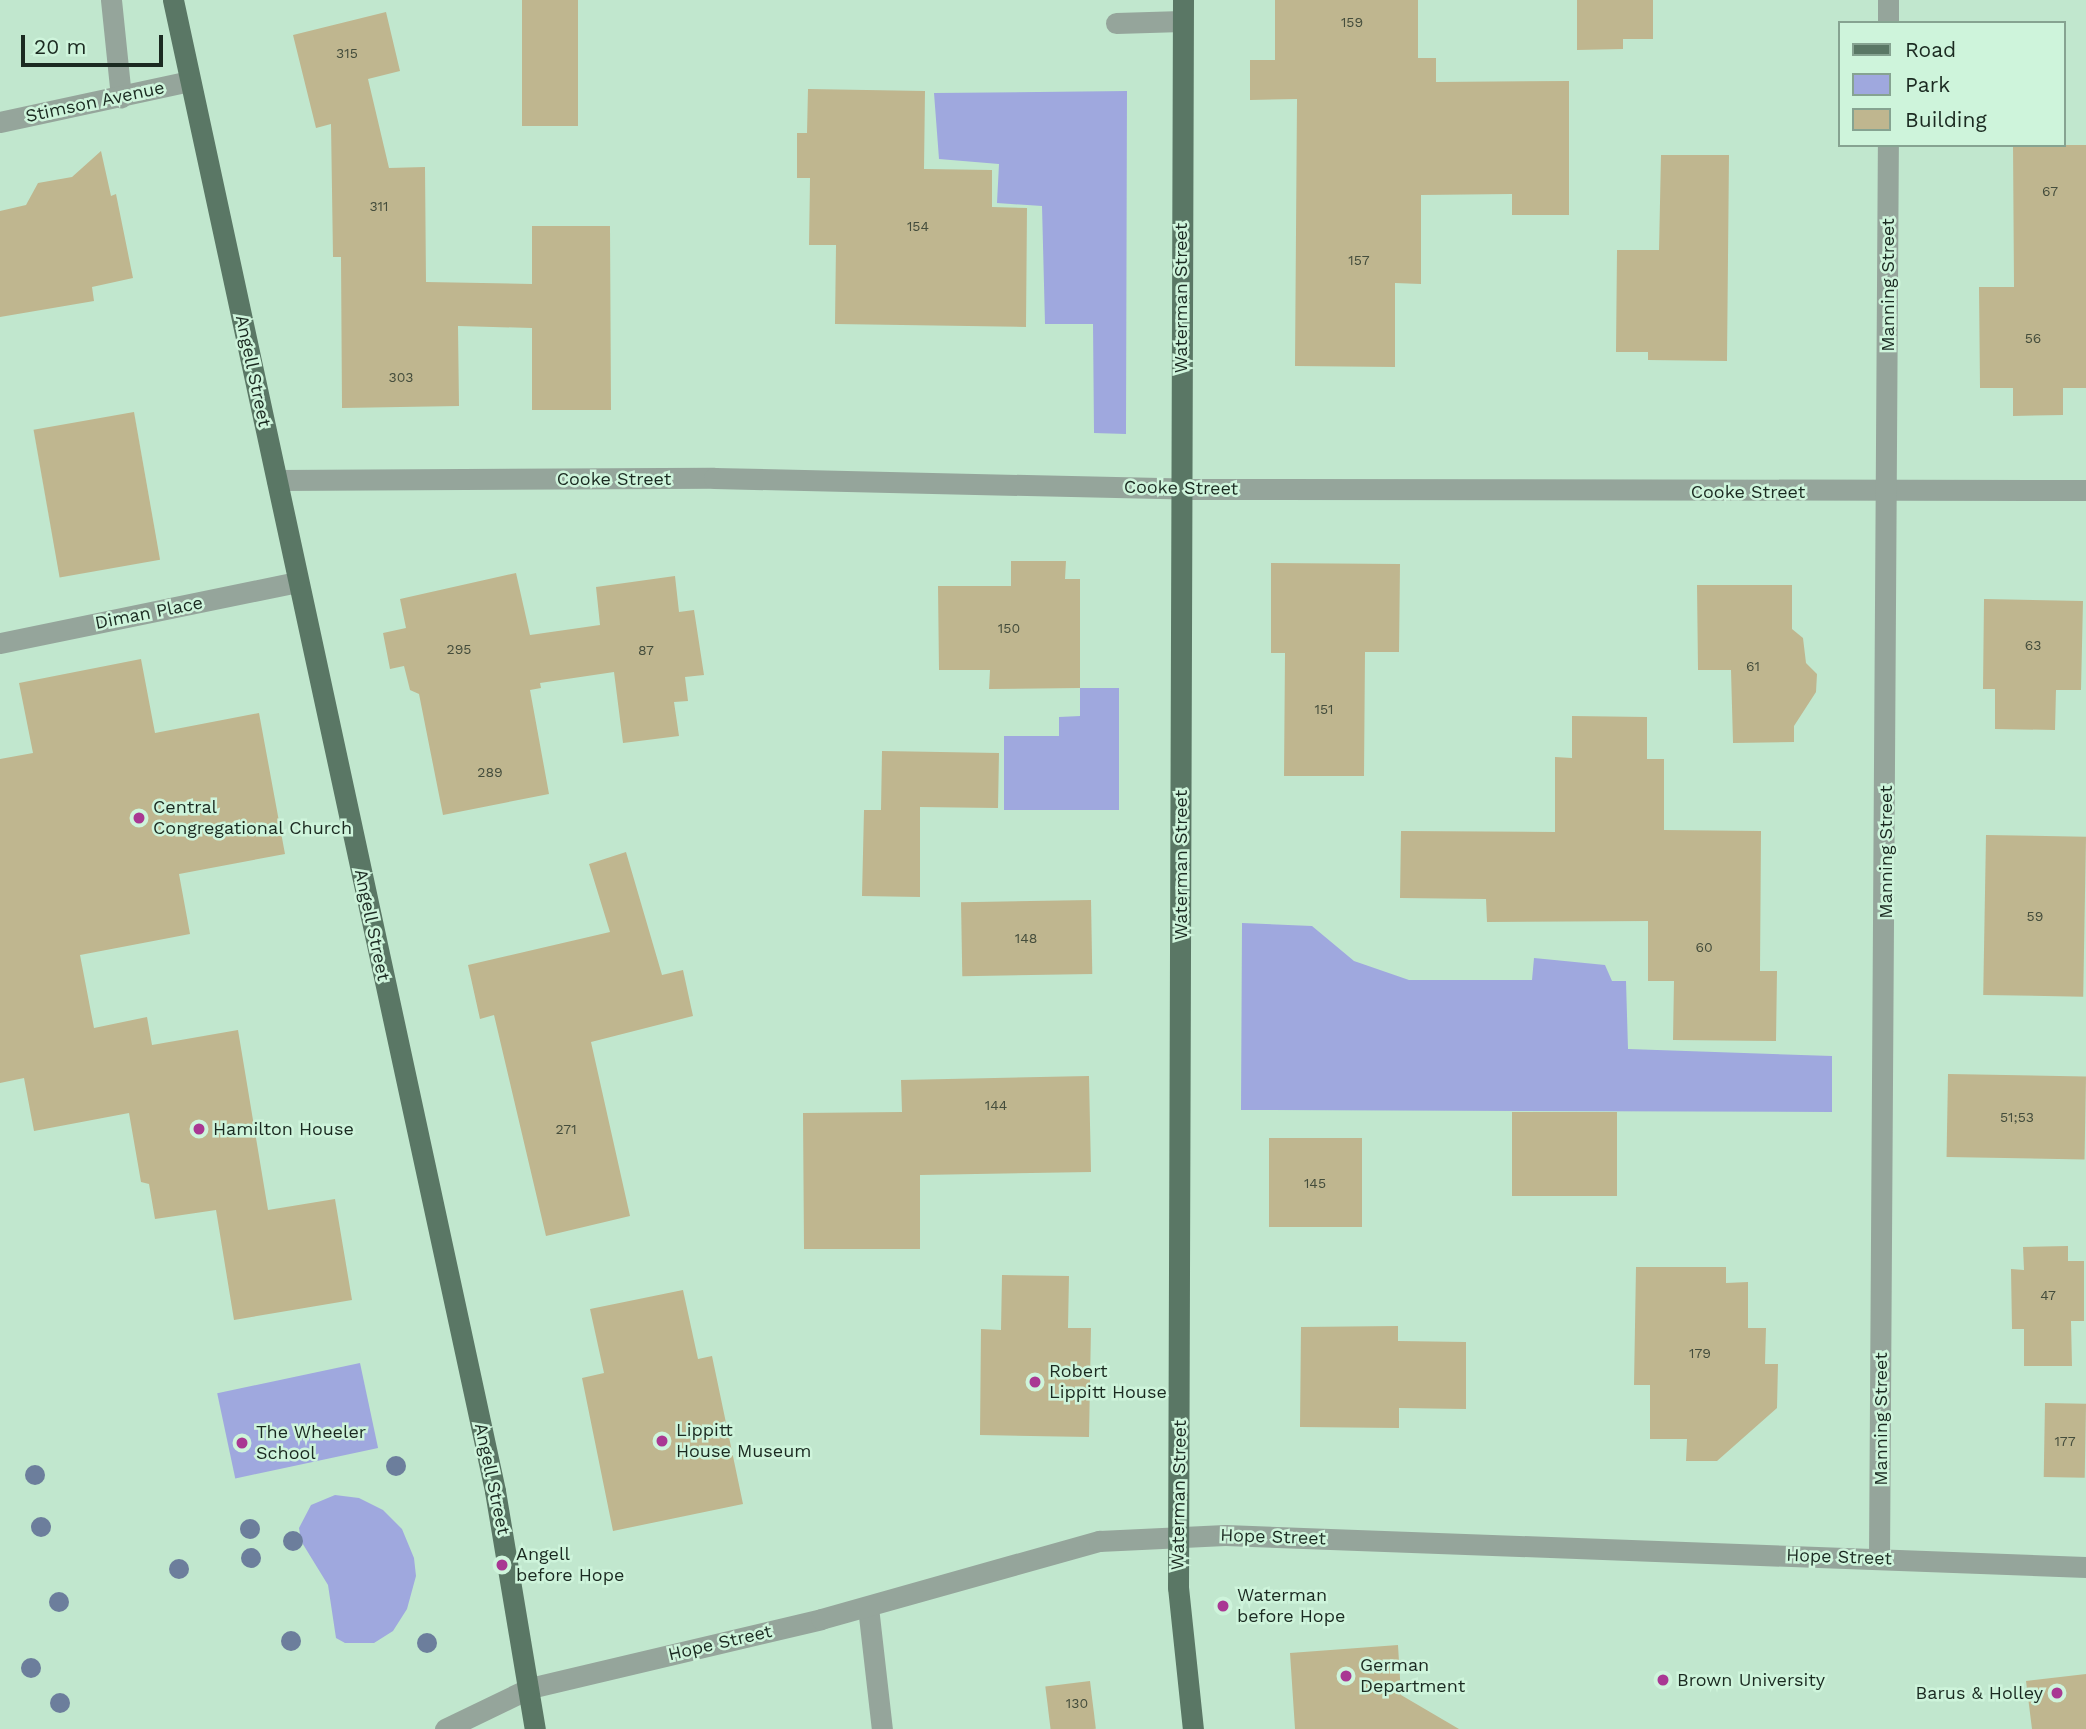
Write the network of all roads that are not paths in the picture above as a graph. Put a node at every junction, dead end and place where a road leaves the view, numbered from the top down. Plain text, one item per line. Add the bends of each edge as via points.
1 (111, 0) edge
2 (173, 0) edge
3 (1183, 0) edge
4 (1888, 0) edge
5 (1888, 21) edge
6 (1182, 22) junction
7 (1116, 23) dead end
8 (190, 81) junction
9 (121, 97) junction
10 (0, 122) edge
11 (1888, 147) edge
12 (276, 480) junction
13 (1182, 489) junction
14 (2086, 490) edge
15 (1888, 492) junction
16 (298, 582) junction
17 (0, 643) edge
18 (1179, 1535) junction
19 (1879, 1559) junction
20 (2086, 1567) edge
21 (868, 1607) junction
22 (530, 1688) junction
23 (445, 1729) edge
24 (535, 1729) edge
25 (882, 1729) edge
26 (1193, 1729) edge

1 - 9 street
2 - 8 main road, Angell Street
3 - 6 main road, Waterman Street
4 - 5 street
6 - 7 street
6 - 13 main road, Waterman Street
8 - 9 street, Stimson Avenue
8 - 12 main road, Angell Street
9 - 10 street, Stimson Avenue
11 - 15 street, Manning Street
12 - 13 street, Cooke Street via 714,478
12 - 16 main road, Angell Street
13 - 15 street, Cooke Street
13 - 18 main road, Waterman Street
14 - 15 street, Cooke Street
15 - 19 street, Manning Street
16 - 17 street, Diman Place
16 - 22 main road, Angell Street via 497,1504
18 - 19 street, Hope Street
18 - 21 street, Hope Street via 1099,1541
18 - 26 main road, Waterman Street via 1178,1587
19 - 20 street, Hope Street
21 - 22 street, Hope Street
21 - 25 street
22 - 23 street, Hope Street
22 - 24 main road, Angell Street

